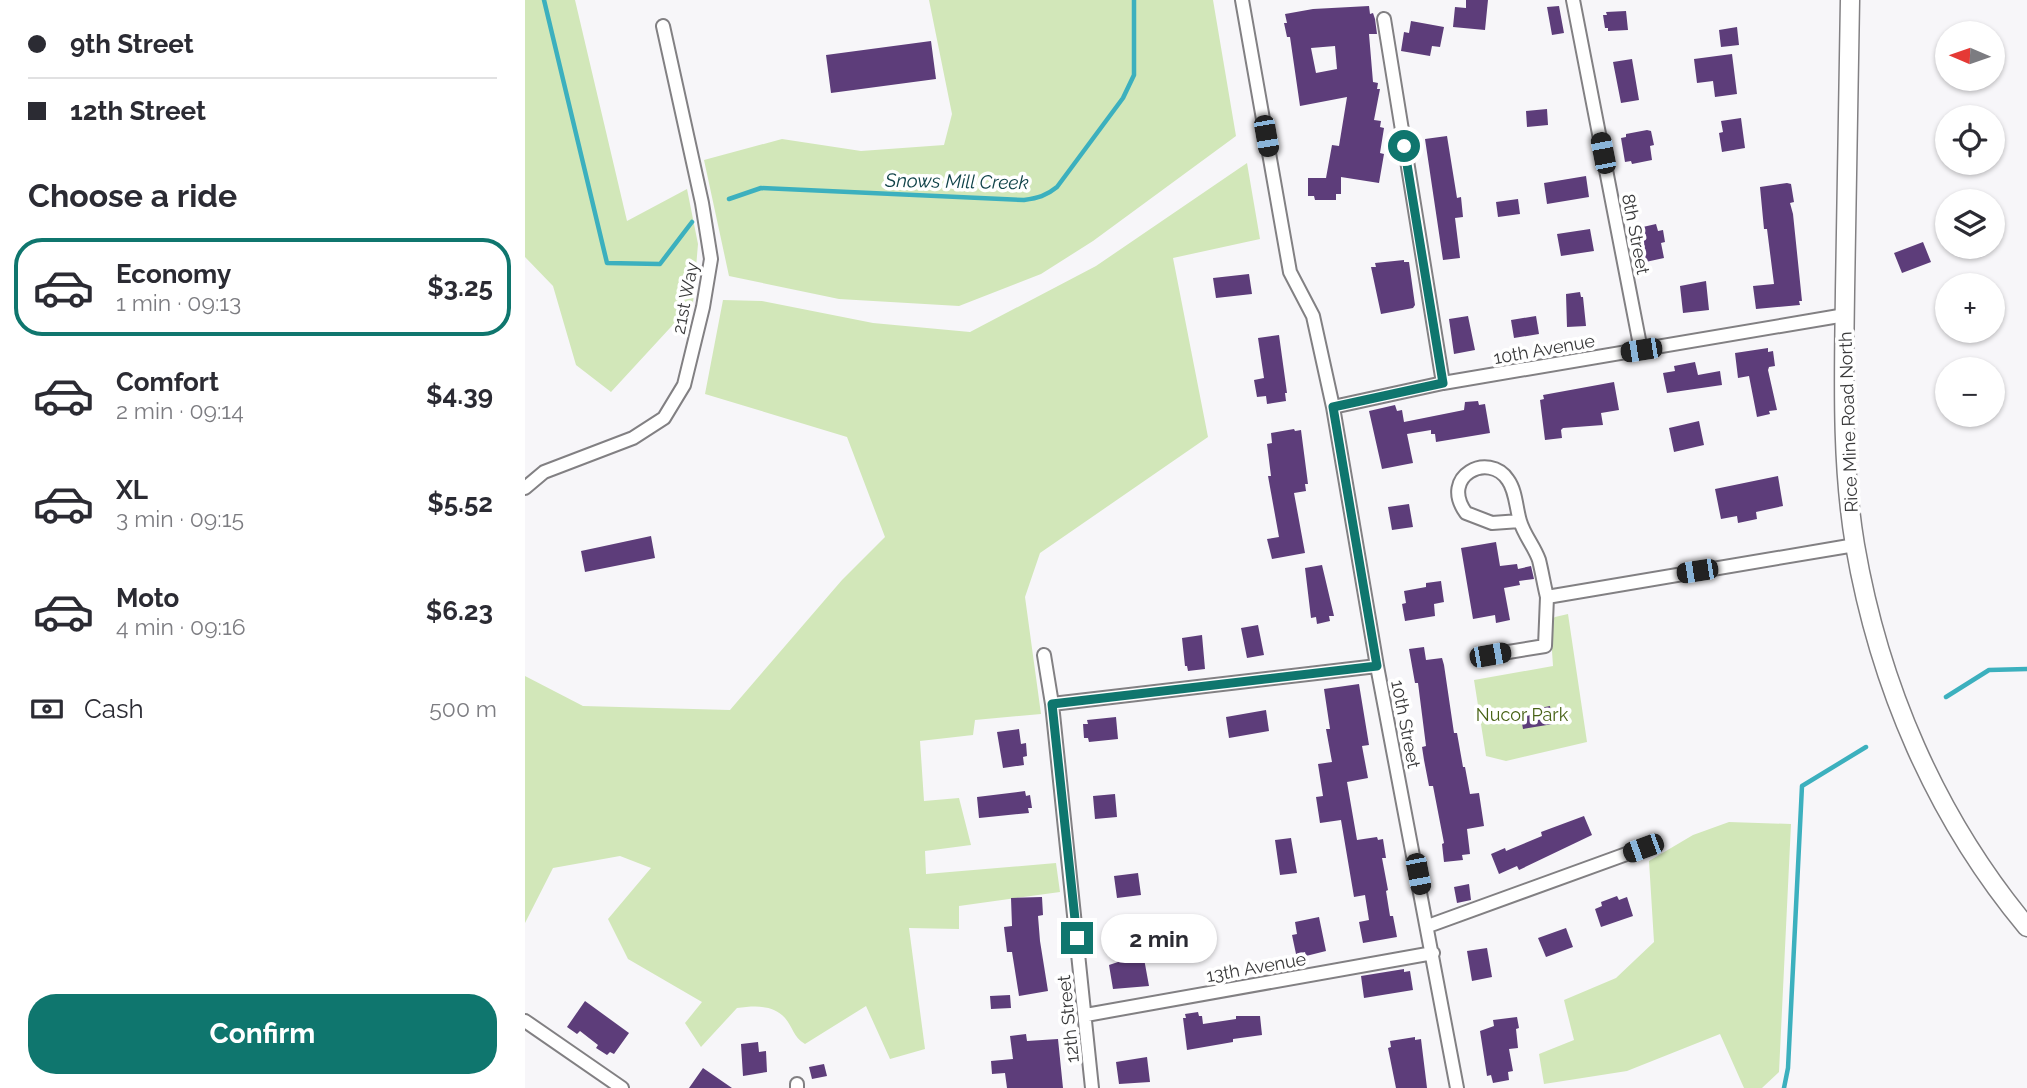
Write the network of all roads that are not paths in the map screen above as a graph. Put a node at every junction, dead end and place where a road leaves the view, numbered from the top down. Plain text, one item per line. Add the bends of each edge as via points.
1 (1242, 0) edge
2 (1573, 0) edge
3 (1850, 0) edge
4 (1384, 19) dead end
5 (663, 26) dead end
6 (1845, 315) junction
7 (1641, 350) junction
8 (1443, 383) junction
9 (1333, 407) junction
10 (525, 488) edge
11 (1520, 521) junction
12 (1855, 545) junction
13 (1547, 597) junction
14 (1044, 655) dead end
15 (1490, 655) dead end
16 (1377, 666) junction
17 (1052, 704) junction
18 (1643, 848) dead end
19 (1428, 926) junction
20 (2027, 927) edge
21 (1433, 953) junction
22 (1086, 1015) junction
23 (525, 1021) edge
24 (622, 1088) edge
25 (1092, 1088) edge
26 (1457, 1088) edge

1 - 9 street, 10th Street via 1290,272 1313,316
2 - 7 street, 8th Street
3 - 6 main road, Rice Mine Road North
4 - 8 street
5 - 10 street, 21st Way via 711,259 684,385 664,418 633,438 544,472
6 - 7 street, 10th Avenue
6 - 12 main road, Rice Mine Road North via 1847,472
7 - 8 street, 10th Avenue
8 - 9 street, 10th Avenue
9 - 16 street, 10th Street
11 - 11 street via 1509,480 1502,473 1474,469 1459,481 1458,498 1466,513 1492,523
11 - 13 street via 1538,559
12 - 13 street
12 - 20 main road, Rice Mine Road North via 1876,640 1912,742 1949,817
13 - 15 street via 1545,646
14 - 17 street, 12th Street
16 - 17 street
16 - 19 street, 10th Street
17 - 22 street, 12th Street
18 - 19 street
19 - 21 street, 10th Street
21 - 22 street, 13th Avenue
21 - 26 street, 10th Street
22 - 25 street, 12th Street
23 - 24 street

